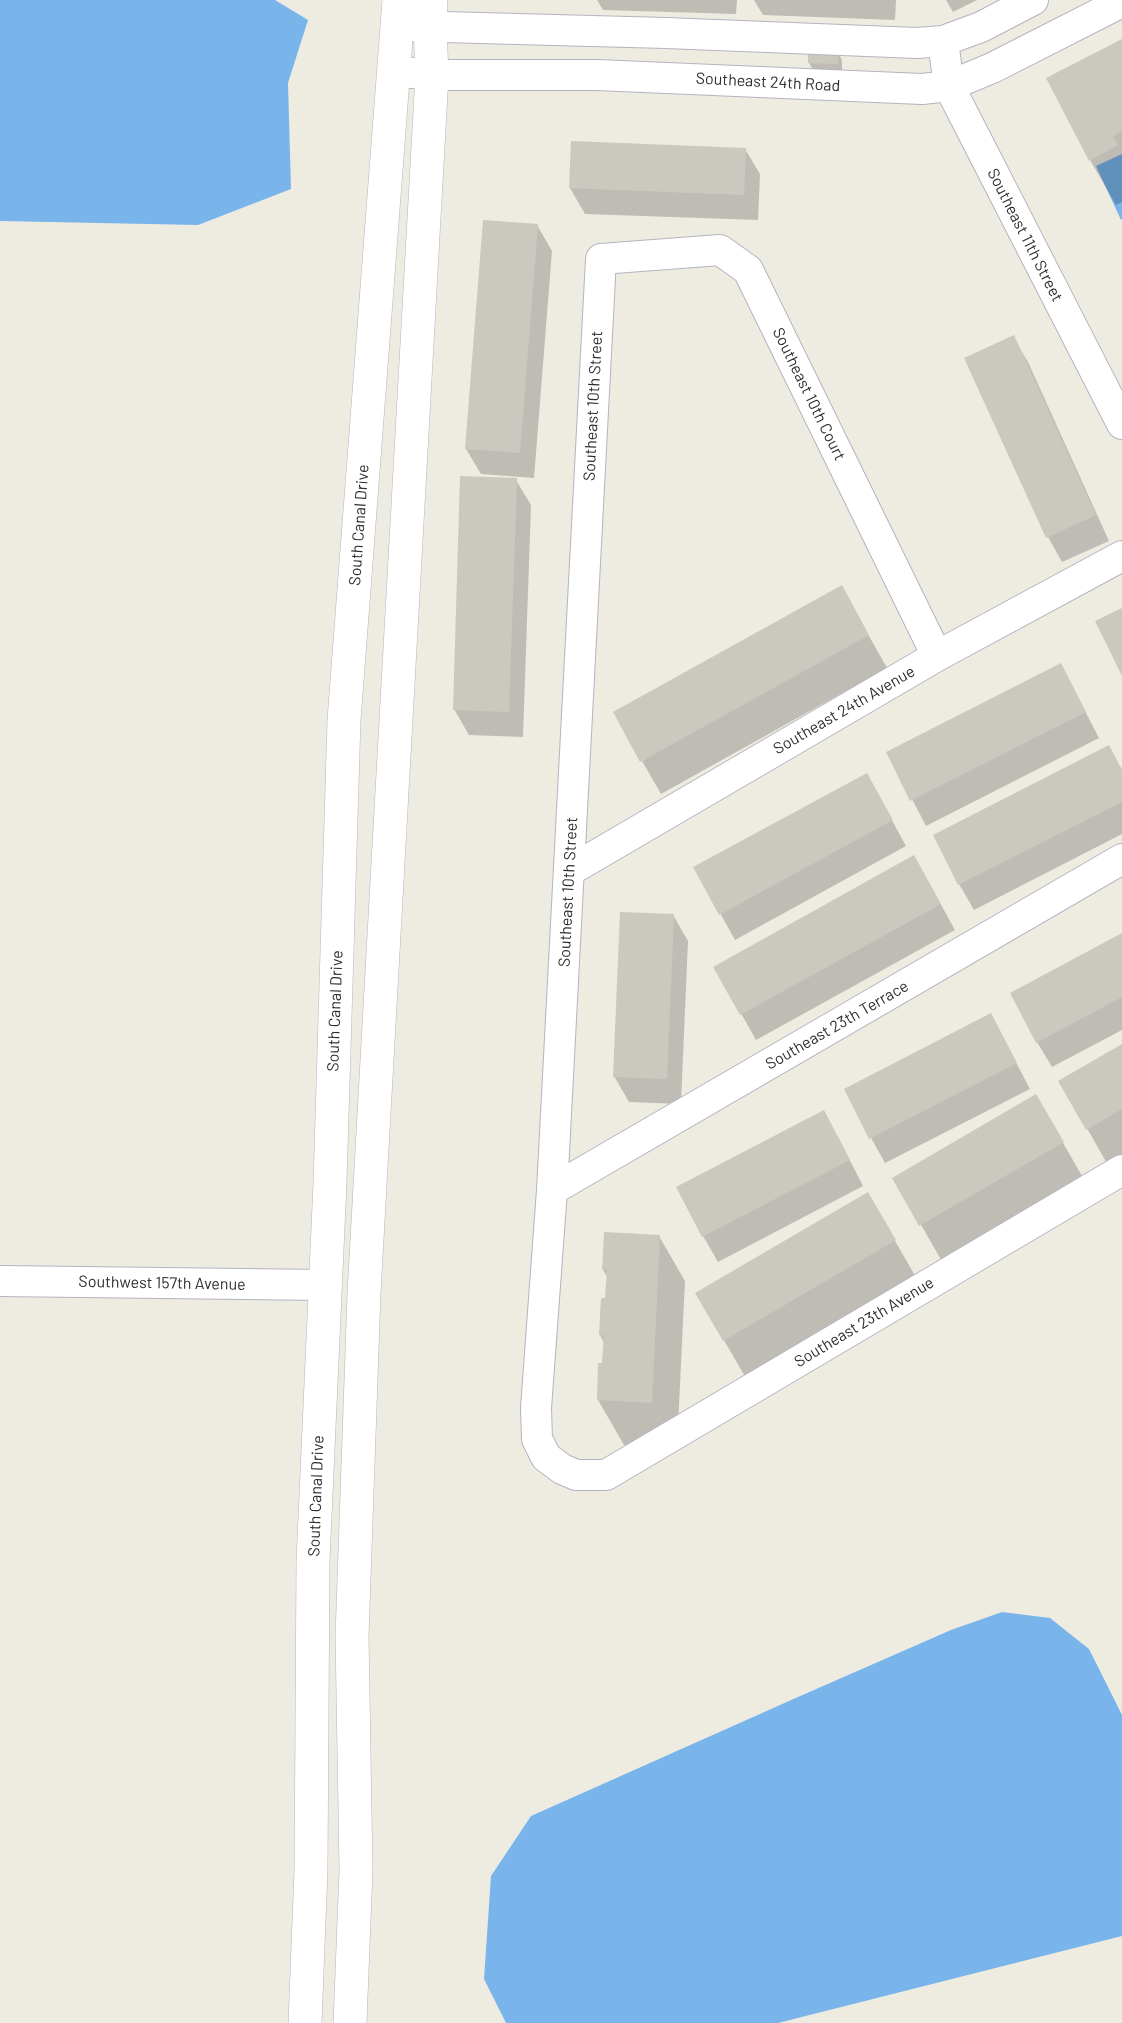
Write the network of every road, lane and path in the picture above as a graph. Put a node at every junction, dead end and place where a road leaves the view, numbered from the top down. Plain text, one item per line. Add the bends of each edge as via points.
1 (1033, 0) edge
2 (1122, 2) edge
3 (398, 13) edge
4 (430, 13) edge
5 (943, 41) junction
6 (394, 71) junction
7 (432, 75) junction
8 (949, 86) junction
9 (601, 259) joint
10 (1122, 424) edge
11 (1122, 556) edge
12 (937, 656) junction
13 (1122, 859) edge
14 (569, 871) junction
15 (1122, 1170) edge
16 (552, 1190) junction
17 (0, 1281) edge
18 (324, 1285) junction
19 (606, 1475) joint
20 (305, 2023) edge
21 (350, 2023) edge

1 - 5 street via 981,27
2 - 8 street, Southeast 24th Road
3 - 4 street
3 - 6 street, South Canal Drive
4 - 5 street via 917,43
4 - 7 street
5 - 8 street, Southeast 11th Street
6 - 7 street, Southeast 24th Road
6 - 18 street, South Canal Drive via 344,720
7 - 8 street, Southeast 24th Road via 597,75 911,88
7 - 21 street via 364,1293 352,1636 356,1870
8 - 10 street, Southeast 11th Street
9 - 12 street, Southeast 10th Court via 720,250 748,270
9 - 14 street, Southeast 10th Street
11 - 12 street, Southeast 24th Avenue
12 - 14 street, Southeast 24th Avenue
13 - 16 street, Southeast 23th Terrace
14 - 16 street, Southeast 10th Street
15 - 19 street, Southeast 23th Avenue
16 - 19 street, Southeast 10th Street via 537,1439 546,1456 562,1469 576,1475
17 - 18 street, Southwest 157th Avenue
18 - 20 street, South Canal Drive via 313,1561 311,1870

